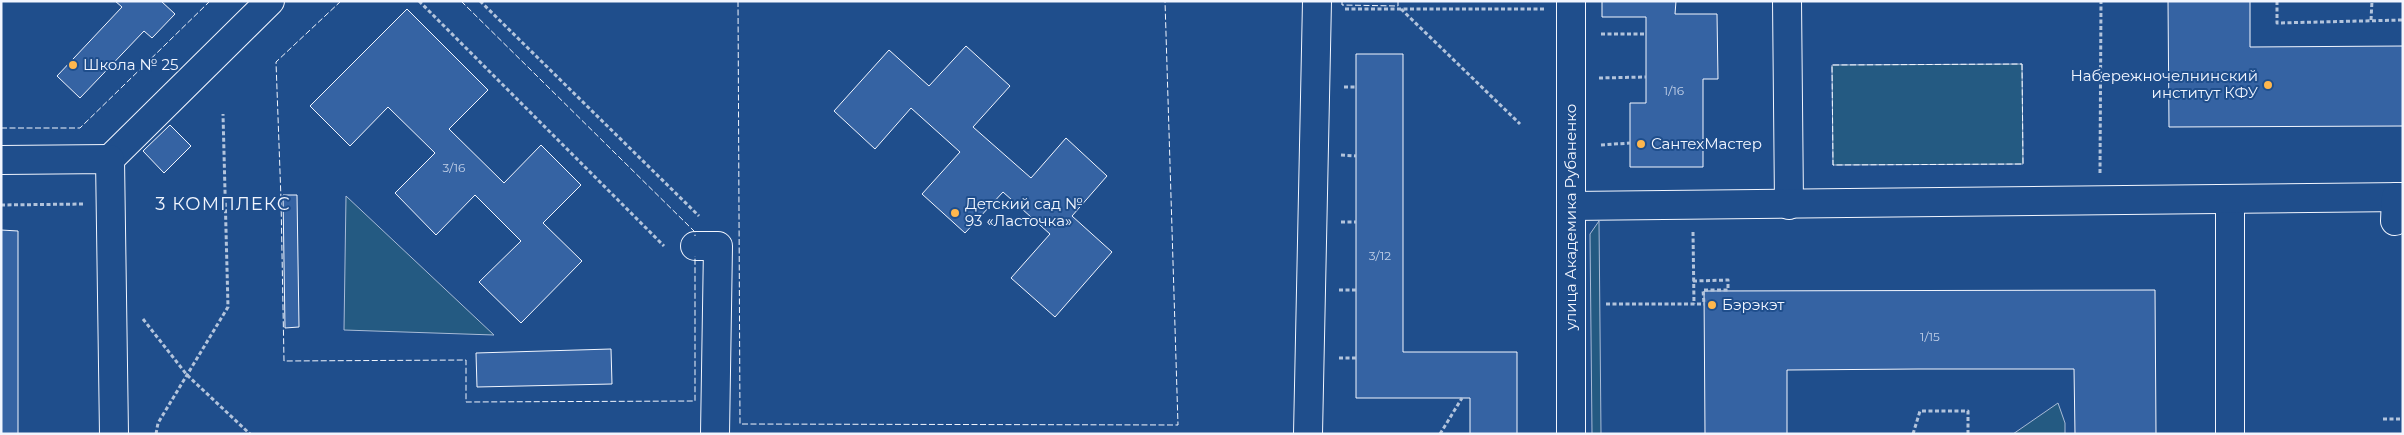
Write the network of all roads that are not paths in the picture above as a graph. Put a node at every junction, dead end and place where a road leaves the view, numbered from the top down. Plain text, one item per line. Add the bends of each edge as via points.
1 (270, 1) edge
2 (1787, 1) edge
3 (1317, 5) edge
4 (1571, 5) edge
5 (110, 159) junction
6 (1, 160) edge
7 (2230, 200) junction
8 (1789, 205) junction
9 (2398, 205) edge
10 (1571, 206) junction
11 (707, 246) road end
12 (114, 434) edge
13 (715, 434) edge
14 (1308, 434) edge
15 (1571, 434) edge
16 (2230, 434) edge

1 - 5 street
2 - 8 street
3 - 14 street
4 - 10 street, улица Академика Рубаненко
5 - 6 street
5 - 12 street
7 - 8 street
7 - 9 street
7 - 16 street
8 - 10 street
10 - 15 street, улица Академика Рубаненко
11 - 13 street

